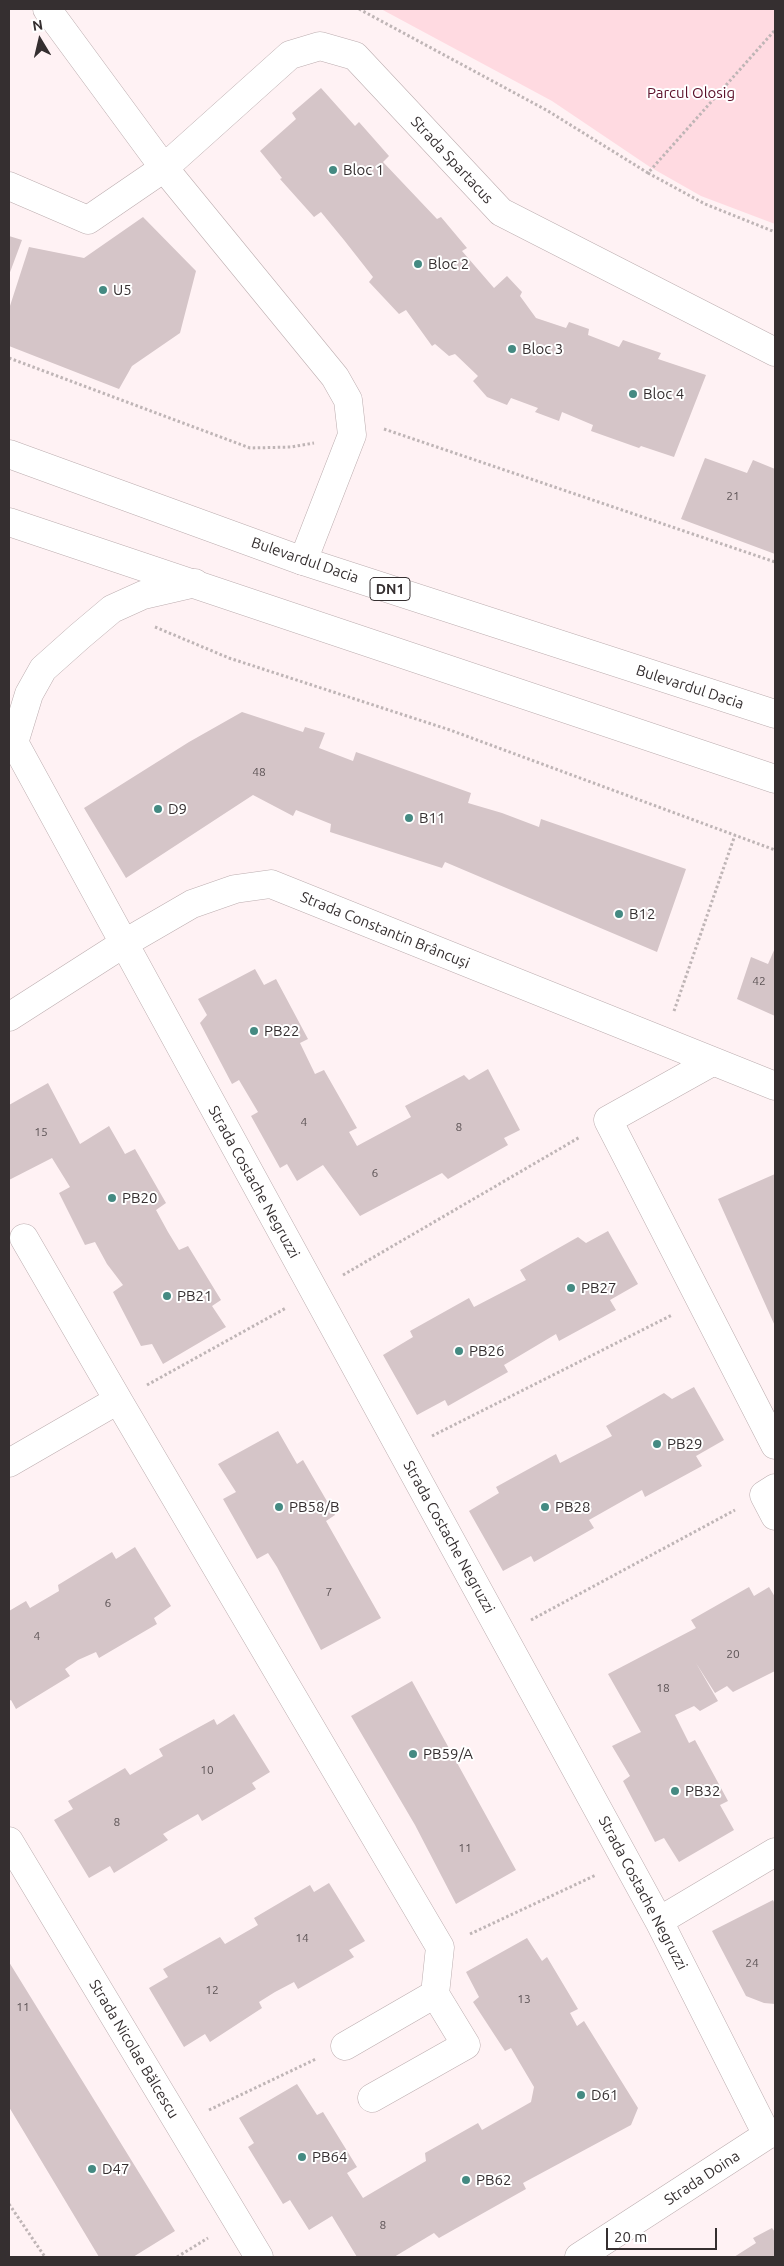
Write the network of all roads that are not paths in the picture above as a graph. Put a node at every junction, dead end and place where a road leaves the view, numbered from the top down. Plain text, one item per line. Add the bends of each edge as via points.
1 (47, 9) edge
2 (164, 168) junction
3 (9, 186) edge
4 (775, 352) edge
5 (9, 454) edge
6 (9, 522) edge
7 (303, 561) junction
8 (195, 583) junction
9 (775, 714) edge
10 (12, 738) edge
11 (775, 779) edge
12 (123, 944) junction
13 (9, 1017) edge
14 (712, 1062) junction
15 (775, 1086) edge
16 (24, 1238) dead end
17 (118, 1400) junction
18 (768, 1415) edge
19 (775, 1445) edge
20 (9, 1463) edge
21 (9, 1840) edge
22 (775, 1852) edge
23 (659, 1921) junction
24 (435, 1994) junction
25 (345, 2046) road end
26 (372, 2098) dead end
27 (771, 2134) edge
28 (259, 2257) edge
29 (579, 2257) edge

1 - 2 street
2 - 3 street, Strada Spartacus via 88,220
2 - 4 street, Strada Spartacus via 290,55 320,46 354,56 501,212
2 - 7 street via 335,377 348,400 352,436
5 - 7 street, Bulevardul Dacia / DN1
6 - 8 street
7 - 9 street, Bulevardul Dacia / DN1
8 - 10 street via 143,595 112,609 43,669 29,694
8 - 11 street
10 - 12 street
12 - 13 street, Strada Constantin Brâncuși
12 - 14 street, Strada Constantin Brâncuși via 192,904 235,889 271,884
12 - 23 street, Strada Costache Negruzzi
14 - 15 street, Strada Constantin Brâncuși
14 - 18 street via 608,1120 700,1302
16 - 17 street
17 - 20 street
17 - 24 street via 440,1948
18 - 19 street
21 - 28 street, Strada Nicolae Bălcescu
22 - 23 street
23 - 27 street, Strada Costache Negruzzi
24 - 25 street
24 - 26 street via 466,2045
27 - 29 street, Strada Doina

